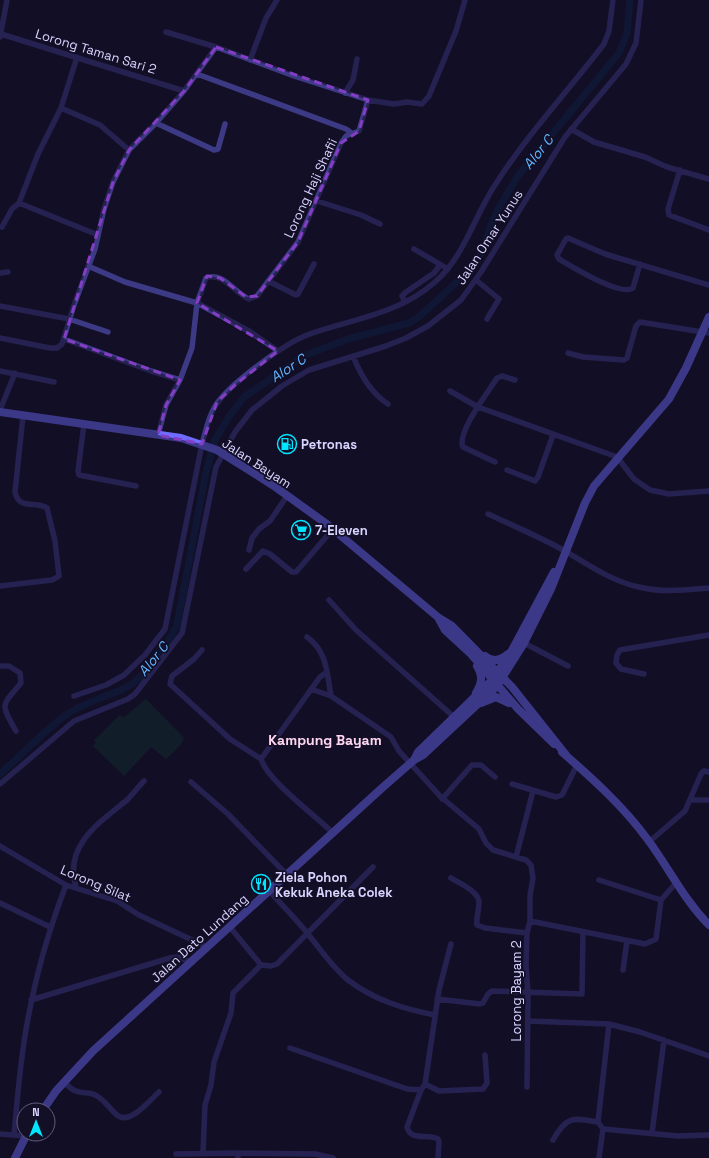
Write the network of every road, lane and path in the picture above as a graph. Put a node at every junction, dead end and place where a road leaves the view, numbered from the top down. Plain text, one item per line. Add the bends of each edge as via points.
1 (7, 0) edge
2 (277, 0) edge
3 (465, 0) edge
4 (613, 0) edge
5 (641, 0) edge
6 (166, 32) dead end
7 (0, 36) edge
8 (216, 46) junction
9 (77, 57) junction
10 (357, 59) dead end
11 (250, 60) junction
12 (197, 74) junction
13 (184, 91) junction
14 (345, 93) junction
15 (368, 100) junction
16 (61, 108) junction
17 (156, 123) junction
18 (225, 124) dead end
19 (571, 129) junction
20 (353, 134) junction
21 (129, 150) junction
22 (680, 170) junction
23 (709, 179) edge
24 (317, 201) junction
25 (19, 203) junction
26 (380, 224) dead end
27 (2, 227) dead end
28 (709, 230) edge
29 (98, 235) junction
30 (414, 249) dead end
31 (314, 264) dead end
32 (640, 264) junction
33 (440, 265) junction
34 (88, 266) junction
35 (448, 269) junction
36 (8, 272) dead end
37 (0, 273) edge
38 (476, 280) junction
39 (268, 281) junction
40 (709, 286) edge
41 (405, 302) junction
42 (197, 303) junction
43 (0, 306) edge
44 (709, 317) edge
45 (69, 319) junction
46 (488, 319) dead end
47 (108, 332) dead end
48 (706, 333) edge
49 (0, 338) edge
50 (64, 339) junction
51 (278, 351) junction
52 (568, 353) dead end
53 (353, 356) junction
54 (0, 371) edge
55 (15, 373) junction
56 (180, 380) junction
57 (515, 380) dead end
58 (54, 382) dead end
59 (450, 391) dead end
60 (388, 404) dead end
61 (478, 408) junction
62 (0, 411) edge
63 (23, 416) junction
64 (84, 424) junction
65 (553, 434) junction
66 (158, 435) junction
67 (204, 445) junction
68 (220, 452) junction
69 (617, 457) junction
70 (495, 462) dead end
71 (508, 470) dead end
72 (136, 486) dead end
73 (709, 491) edge
74 (287, 496) junction
75 (488, 514) dead end
76 (333, 529) junction
77 (249, 550) dead end
78 (564, 555) junction
79 (246, 569) dead end
80 (0, 586) edge
81 (709, 588) edge
82 (329, 600) dead end
83 (709, 635) edge
84 (307, 636) dead end
85 (524, 643) junction
86 (202, 650) dead end
87 (473, 650) junction
88 (514, 652) junction
89 (0, 666) edge
90 (568, 666) dead end
91 (327, 672) junction
92 (644, 674) dead end
93 (499, 675) junction
94 (494, 683) junction
95 (512, 687) junction
96 (312, 689) junction
97 (74, 696) dead end
98 (331, 696) junction
99 (476, 702) junction
100 (518, 709) junction
101 (454, 717) junction
102 (16, 731) dead end
103 (566, 755) junction
104 (261, 759) junction
105 (412, 762) junction
106 (577, 765) junction
107 (709, 772) edge
108 (495, 777) dead end
109 (144, 781) dead end
110 (191, 782) dead end
111 (0, 784) edge
112 (512, 784) dead end
113 (533, 791) junction
114 (442, 799) junction
115 (690, 800) junction
116 (709, 800) edge
117 (333, 833) junction
118 (650, 842) junction
119 (0, 846) edge
120 (516, 858) junction
121 (373, 867) dead end
122 (288, 875) junction
123 (451, 878) dead end
124 (599, 880) dead end
125 (676, 883) junction
126 (66, 885) junction
127 (76, 887) junction
128 (269, 891) junction
129 (661, 900) junction
130 (0, 903) edge
131 (530, 921) junction
132 (709, 925) edge
133 (229, 926) junction
134 (50, 928) junction
135 (583, 932) junction
136 (308, 933) junction
137 (527, 933) junction
138 (627, 941) junction
139 (451, 944) dead end
140 (207, 947) junction
141 (191, 962) junction
142 (261, 964) junction
143 (623, 970) dead end
144 (528, 994) junction
145 (437, 999) junction
146 (31, 1000) junction
147 (435, 1015) junction
148 (528, 1021) junction
149 (610, 1024) junction
150 (664, 1040) junction
151 (290, 1048) dead end
152 (485, 1055) dead end
153 (709, 1056) edge
154 (64, 1082) junction
155 (425, 1084) junction
156 (527, 1087) dead end
157 (421, 1090) junction
158 (159, 1092) dead end
159 (49, 1102) edge
160 (598, 1122) junction
161 (603, 1129) junction
162 (652, 1133) junction
163 (0, 1134) edge
164 (14, 1135) joint
165 (709, 1135) edge
166 (553, 1140) dead end
167 (23, 1142) edge
168 (202, 1153) junction
169 (176, 1154) dead end
170 (238, 1155) edge
171 (15, 1158) edge
172 (333, 1158) edge
173 (438, 1158) edge
174 (599, 1158) edge

1 - 7 street
2 - 11 street via 266,18
3 - 15 street via 456,31 425,102 394,104
4 - 35 street via 609,31 604,44 513,158 494,186
5 - 19 street, Jalan Omar Yunus via 636,43 632,54
6 - 8 street
7 - 9 street, Lorong Taman Sari 2
8 - 11 street
8 - 12 street
9 - 13 street, Lorong Taman Sari 2
9 - 16 street
10 - 14 street via 353,80
11 - 14 street
12 - 13 street
12 - 20 street via 346,129
13 - 17 street
14 - 15 street
15 - 20 street, Lorong Haji Shafii via 359,131
16 - 21 street via 100,125
16 - 25 street via 38,154
17 - 18 street via 214,150 218,149
17 - 21 street
19 - 22 street via 594,142
19 - 38 street, Jalan Omar Yunus
20 - 24 street, Lorong Haji Shafii via 346,136 341,143
21 - 29 street via 113,182
22 - 23 street
22 - 28 street via 668,209 669,215
24 - 26 street
24 - 39 street, Lorong Haji Shafii via 298,242
25 - 27 street via 12,209
25 - 29 street
29 - 34 street
30 - 33 street
31 - 39 street via 296,295
32 - 32 street via 605,254 568,238 557,252 559,259 591,278 629,290 633,288
32 - 40 street
33 - 35 street
33 - 41 street via 434,273 402,296
34 - 42 street via 126,282
34 - 45 street
35 - 41 street via 434,283
36 - 37 street
38 - 46 street via 500,299
38 - 53 street, Jalan Omar Yunus via 461,300 428,326 393,344
39 - 42 street, Lorong Haji Shafii via 257,296 249,298 220,278 210,276 203,282
41 - 51 street via 377,315 306,335
42 - 51 street via 249,331
42 - 56 street, Lorong Haji Shafii via 192,348
43 - 45 street
44 - 48 main road, Jalan Dato Lundang
45 - 47 street
45 - 50 street
48 - 52 street via 640,322 636,326 627,358 624,360
48 - 69 main road, Jalan Dato Lundang via 669,399
49 - 50 street via 50,348 57,348
50 - 56 street
51 - 67 street via 217,402 207,423
53 - 60 street via 362,377
53 - 68 street, Jalan Omar Yunus via 309,370 282,386 252,410
54 - 55 street
55 - 58 street
55 - 62 street
56 - 66 street, Lorong Haji Shafii via 166,405
57 - 61 street via 499,376
59 - 61 street
61 - 65 street
61 - 70 street via 467,425 461,443 463,447
62 - 63 main road, Jalan Bayam
63 - 64 main road, Jalan Bayam
63 - 80 street via 15,492 21,503 48,508 59,576 52,580
64 - 66 main road, Jalan Bayam
64 - 72 street via 79,475
65 - 69 street
65 - 71 street via 535,481
66 - 67 main road, Jalan Bayam
67 - 68 main road, Jalan Bayam
67 - 97 street via 165,628 145,655 124,675 106,685
68 - 74 main road, Jalan Bayam
68 - 111 street, Jalan Omar Yunus via 182,633 135,694 74,721
69 - 73 street via 634,479 650,490 669,494
69 - 78 main road, Jalan Dato Lundang via 594,486
74 - 76 main road, Jalan Bayam
74 - 77 street via 270,521 259,528 252,538
75 - 78 street
76 - 79 street via 296,572 292,572 263,551
76 - 87 main road, Jalan Bayam via 439,618 446,630
78 - 81 street via 600,573 638,587 674,590
78 - 85 main road, Jalan Dato Lundang via 551,589
78 - 88 main road, Jalan Dato Lundang via 545,585
82 - 101 street via 356,630
83 - 92 street via 620,650 616,663 621,669
84 - 91 street via 320,648
85 - 88 main road, Jalan Dato Lundang
85 - 90 street
86 - 104 street via 172,676 170,684 230,739
87 - 88 main road via 495,660
87 - 93 main road, Jalan Bayam
87 - 94 main road, Jalan Bayam
87 - 99 main road via 482,681
88 - 93 main road, Jalan Dato Lundang
88 - 95 main road via 510,681
89 - 102 street via 9,666 20,673 21,683 4,702 3,708
91 - 96 street via 320,676
91 - 98 street
93 - 94 main road, Jalan Dato Lundang
93 - 95 main road, Jalan Bayam
94 - 99 main road, Jalan Dato Lundang
94 - 100 main road, Jalan Bayam
95 - 103 main road, Jalan Bayam
96 - 98 street, Lorong Bayam 2
96 - 104 street
98 - 105 street, Lorong Bayam 2 via 390,737
99 - 100 main road via 496,697
99 - 101 main road, Jalan Dato Lundang
99 - 105 main road, Jalan Dato Lundang via 423,756
100 - 103 main road
101 - 105 main road, Jalan Dato Lundang via 418,752
103 - 106 main road
104 - 117 street via 279,783
105 - 114 street, Lorong Bayam 2
105 - 117 main road, Jalan Dato Lundang
106 - 113 street via 562,795 556,797
106 - 118 main road via 619,806
107 - 115 street via 704,771 701,774
108 - 114 street via 481,765 472,765
109 - 127 street via 128,799 106,814 88,834 73,867
110 - 122 street via 228,814
112 - 113 street
113 - 120 street
114 - 120 street, Lorong Bayam 2 via 479,829 493,850
115 - 116 street
115 - 118 street via 685,811
117 - 122 main road, Jalan Dato Lundang
118 - 125 main road
119 - 126 street, Lorong Silat
120 - 131 street, Lorong Bayam 2 via 526,860 531,865 533,878
121 - 136 street
122 - 128 main road, Jalan Dato Lundang
123 - 137 street via 476,895 479,901 476,918 478,925
124 - 129 street
125 - 129 street
125 - 132 main road via 693,908
126 - 127 street, Lorong Silat
126 - 134 street
127 - 140 street, Lorong Silat via 117,901 139,915
128 - 133 main road, Jalan Dato Lundang
128 - 136 street
129 - 138 street via 656,939 645,944
130 - 134 street
131 - 135 street
131 - 137 street, Lorong Bayam 2
133 - 140 main road, Jalan Dato Lundang
133 - 142 street
134 - 146 street
135 - 138 street
135 - 144 street via 582,994
136 - 142 street via 277,964
136 - 147 street via 322,953 347,979 361,989 404,1009
137 - 144 street, Lorong Bayam 2
138 - 143 street
139 - 145 street
140 - 141 main road, Jalan Dato Lundang
141 - 146 street via 177,957 170,958
141 - 154 main road, Jalan Dato Lundang via 93,1051
142 - 168 street via 233,993 231,1013 214,1062 205,1105
144 - 145 street via 491,992 482,1004
144 - 148 street, Lorong Bayam 2
145 - 147 street
146 - 164 street
147 - 155 street
148 - 149 street
148 - 156 street, Lorong Bayam 2
149 - 150 street
149 - 160 street
150 - 153 street
150 - 162 street
151 - 157 street via 407,1089
152 - 155 street via 486,1083 483,1089 439,1091
154 - 158 street via 77,1092 96,1095 124,1119 131,1117
154 - 159 main road, Jalan Dato Lundang
155 - 157 street
157 - 173 street via 408,1121 408,1132 438,1139
160 - 161 street
160 - 166 street via 573,1118 562,1125
161 - 162 street
161 - 174 street
162 - 165 street via 678,1136
163 - 164 street
167 - 171 main road
168 - 169 street
168 - 170 street
170 - 172 street via 315,1154

